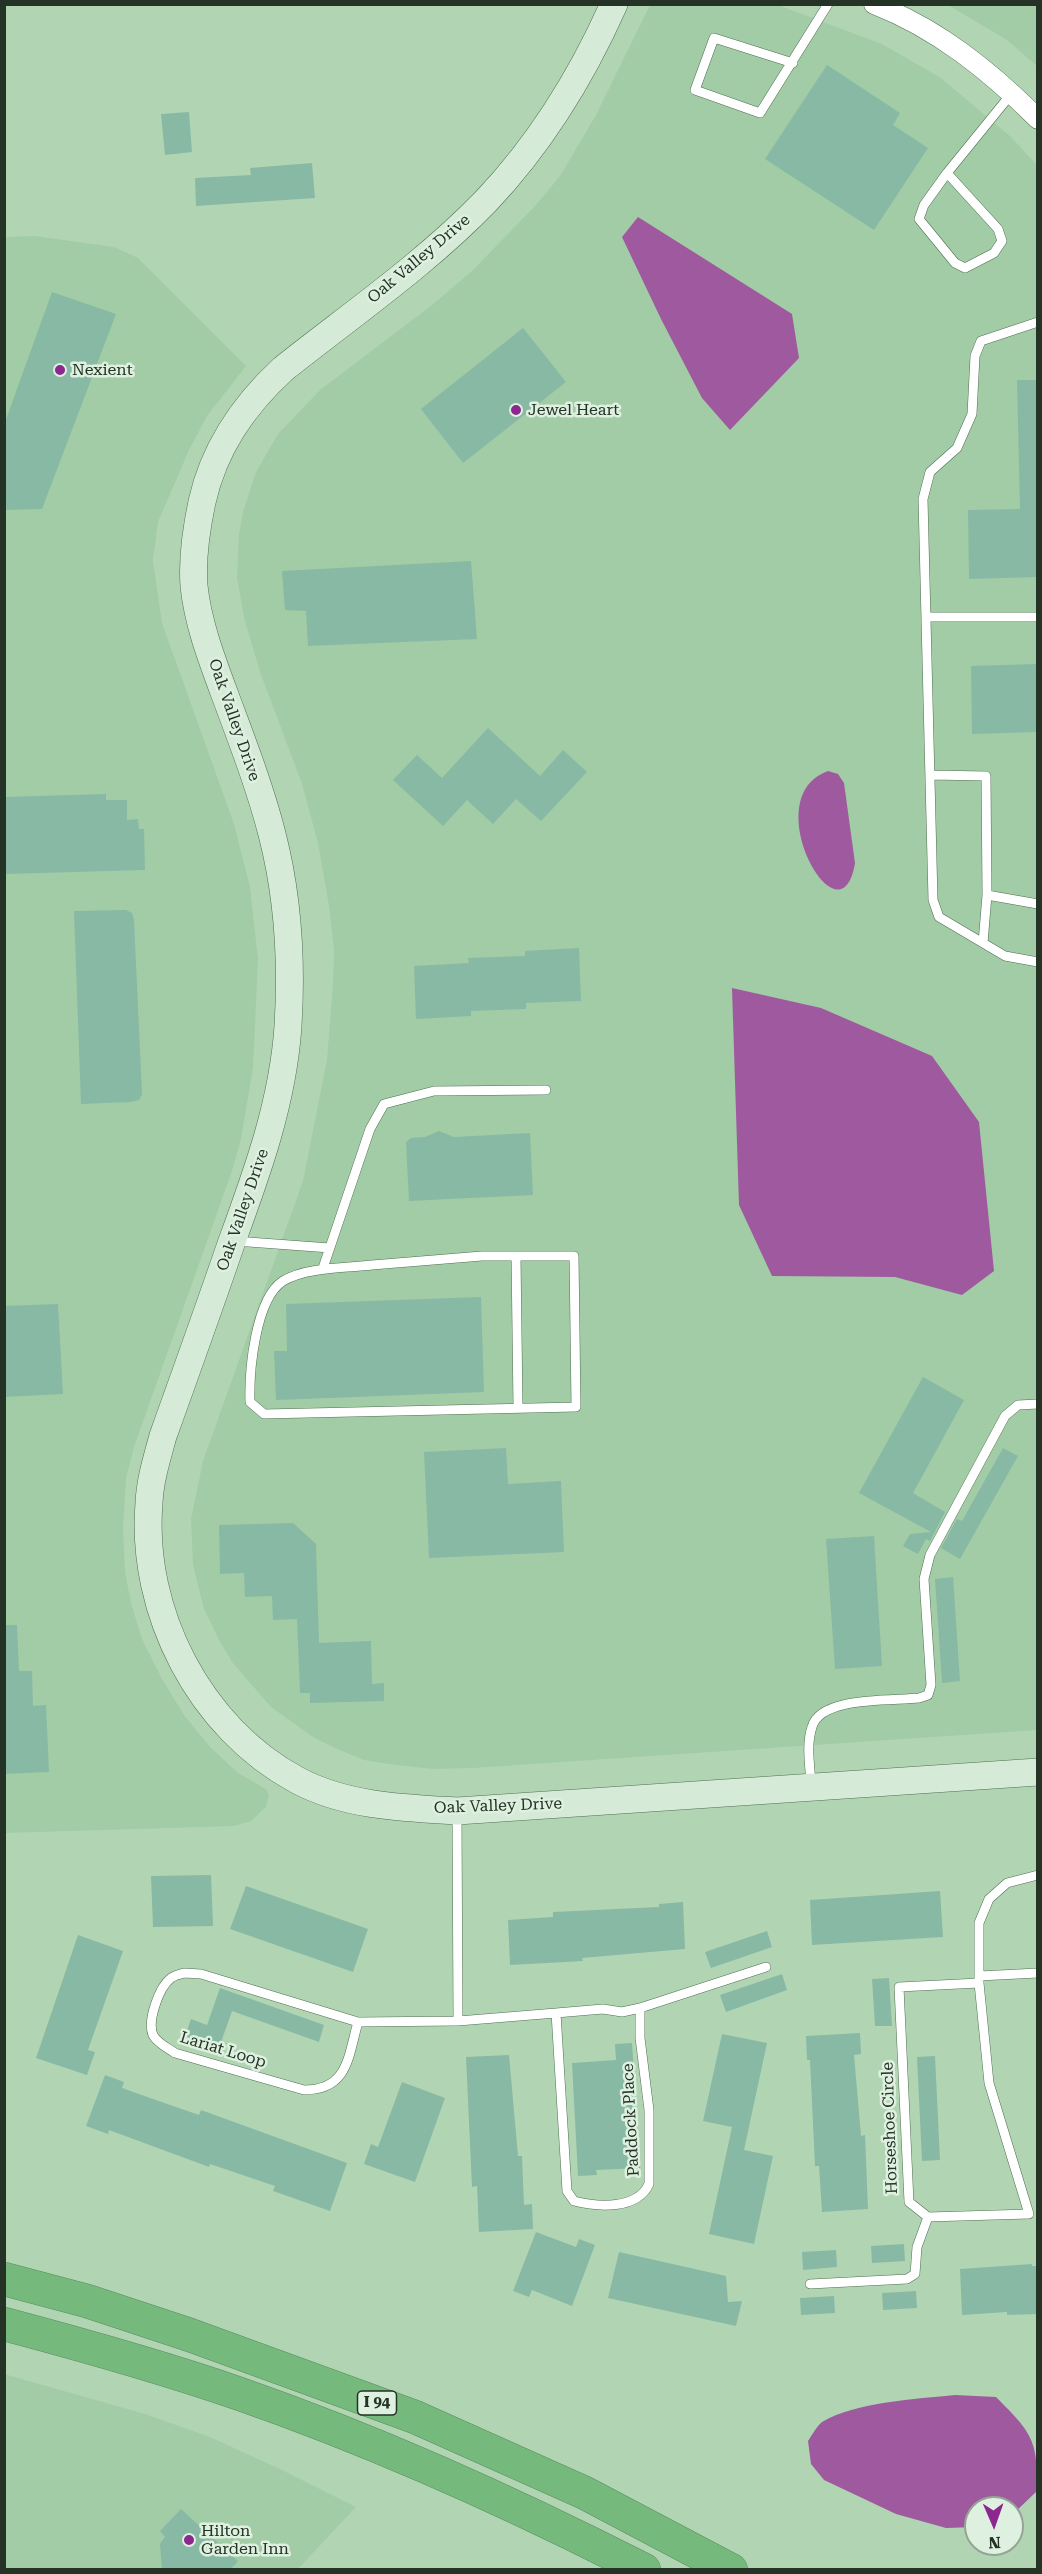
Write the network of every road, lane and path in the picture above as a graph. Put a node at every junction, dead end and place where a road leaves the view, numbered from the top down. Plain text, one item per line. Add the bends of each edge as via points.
1 (614, 4) edge
2 (828, 4) edge
3 (874, 4) edge
4 (793, 63) junction
5 (1012, 93) junction
6 (1038, 119) edge
7 (947, 173) junction
8 (1038, 322) edge
9 (1038, 616) edge
10 (926, 617) junction
11 (931, 775) junction
12 (987, 895) junction
13 (1038, 904) edge
14 (983, 943) junction
15 (1038, 962) edge
16 (546, 1090) dead end
17 (233, 1240) junction
18 (330, 1248) junction
19 (516, 1256) junction
20 (323, 1268) junction
21 (1038, 1404) edge
22 (518, 1407) junction
23 (1038, 1772) edge
24 (811, 1788) junction
25 (456, 1811) junction
26 (1038, 1875) edge
27 (766, 1967) dead end
28 (1038, 1973) edge
29 (979, 1979) junction
30 (640, 2008) junction
31 (556, 2013) junction
32 (458, 2021) junction
33 (358, 2022) junction
34 (928, 2217) junction
35 (4, 2279) edge
36 (810, 2284) dead end
37 (4, 2324) edge
38 (644, 2570) edge
39 (731, 2570) edge

1 - 17 street, Oak Valley Drive via 556,114 516,165 443,242 260,391 231,429 205,488 193,556 195,588 206,642 272,832 281,873 289,970 288,1027 276,1104
2 - 4 lane
3 - 5 street via 929,31
4 - 4 lane via 760,113 695,90 714,38
5 - 6 street
5 - 7 lane
7 - 7 lane via 998,230 1002,241 994,253 964,267 955,263 919,219 924,205
8 - 10 lane via 981,341 975,356 972,414 957,448 930,472 923,500
9 - 10 lane
10 - 11 lane
11 - 12 lane via 986,776
11 - 14 lane via 933,900 939,918
12 - 13 lane
12 - 14 lane
14 - 15 lane via 1005,956
16 - 18 lane via 434,1091 384,1104 369,1130
17 - 18 lane
17 - 25 street, Oak Valley Drive via 163,1436 148,1503 153,1579 172,1641 191,1679 222,1720 256,1755 298,1781 343,1798 373,1804
18 - 20 lane
19 - 20 lane
19 - 22 lane
19 - 22 lane via 574,1256 576,1407
20 - 22 lane via 282,1281 266,1300 249,1385 250,1402 264,1414
21 - 24 lane via 1018,1405 1005,1416 928,1561 924,1579 932,1685 928,1695 838,1705 823,1711 812,1725 809,1744
23 - 24 street, Oak Valley Drive
24 - 25 street, Oak Valley Drive
25 - 32 lane
26 - 29 lane via 1007,1883 988,1899 979,1923
27 - 30 lane
28 - 29 lane
29 - 34 lane, Horseshoe Circle via 899,1987 909,2202
29 - 34 lane via 989,2083 1029,2214
30 - 31 lane
30 - 31 lane, Paddock Place via 649,2110 649,2184 645,2194 633,2201 597,2204 574,2201 567,2191
31 - 32 lane
32 - 33 lane, Lariat Loop
33 - 33 lane, Lariat Loop via 201,1974 184,1973 172,1977 162,1988 152,2022 153,2035 176,2053 304,2090 321,2090 334,2084 344,2069
34 - 36 lane via 917,2247 915,2274 907,2280
35 - 39 highway, I 94 via 189,2335 415,2417 585,2493
37 - 38 highway, I 94 via 98,2349 251,2398 412,2461

